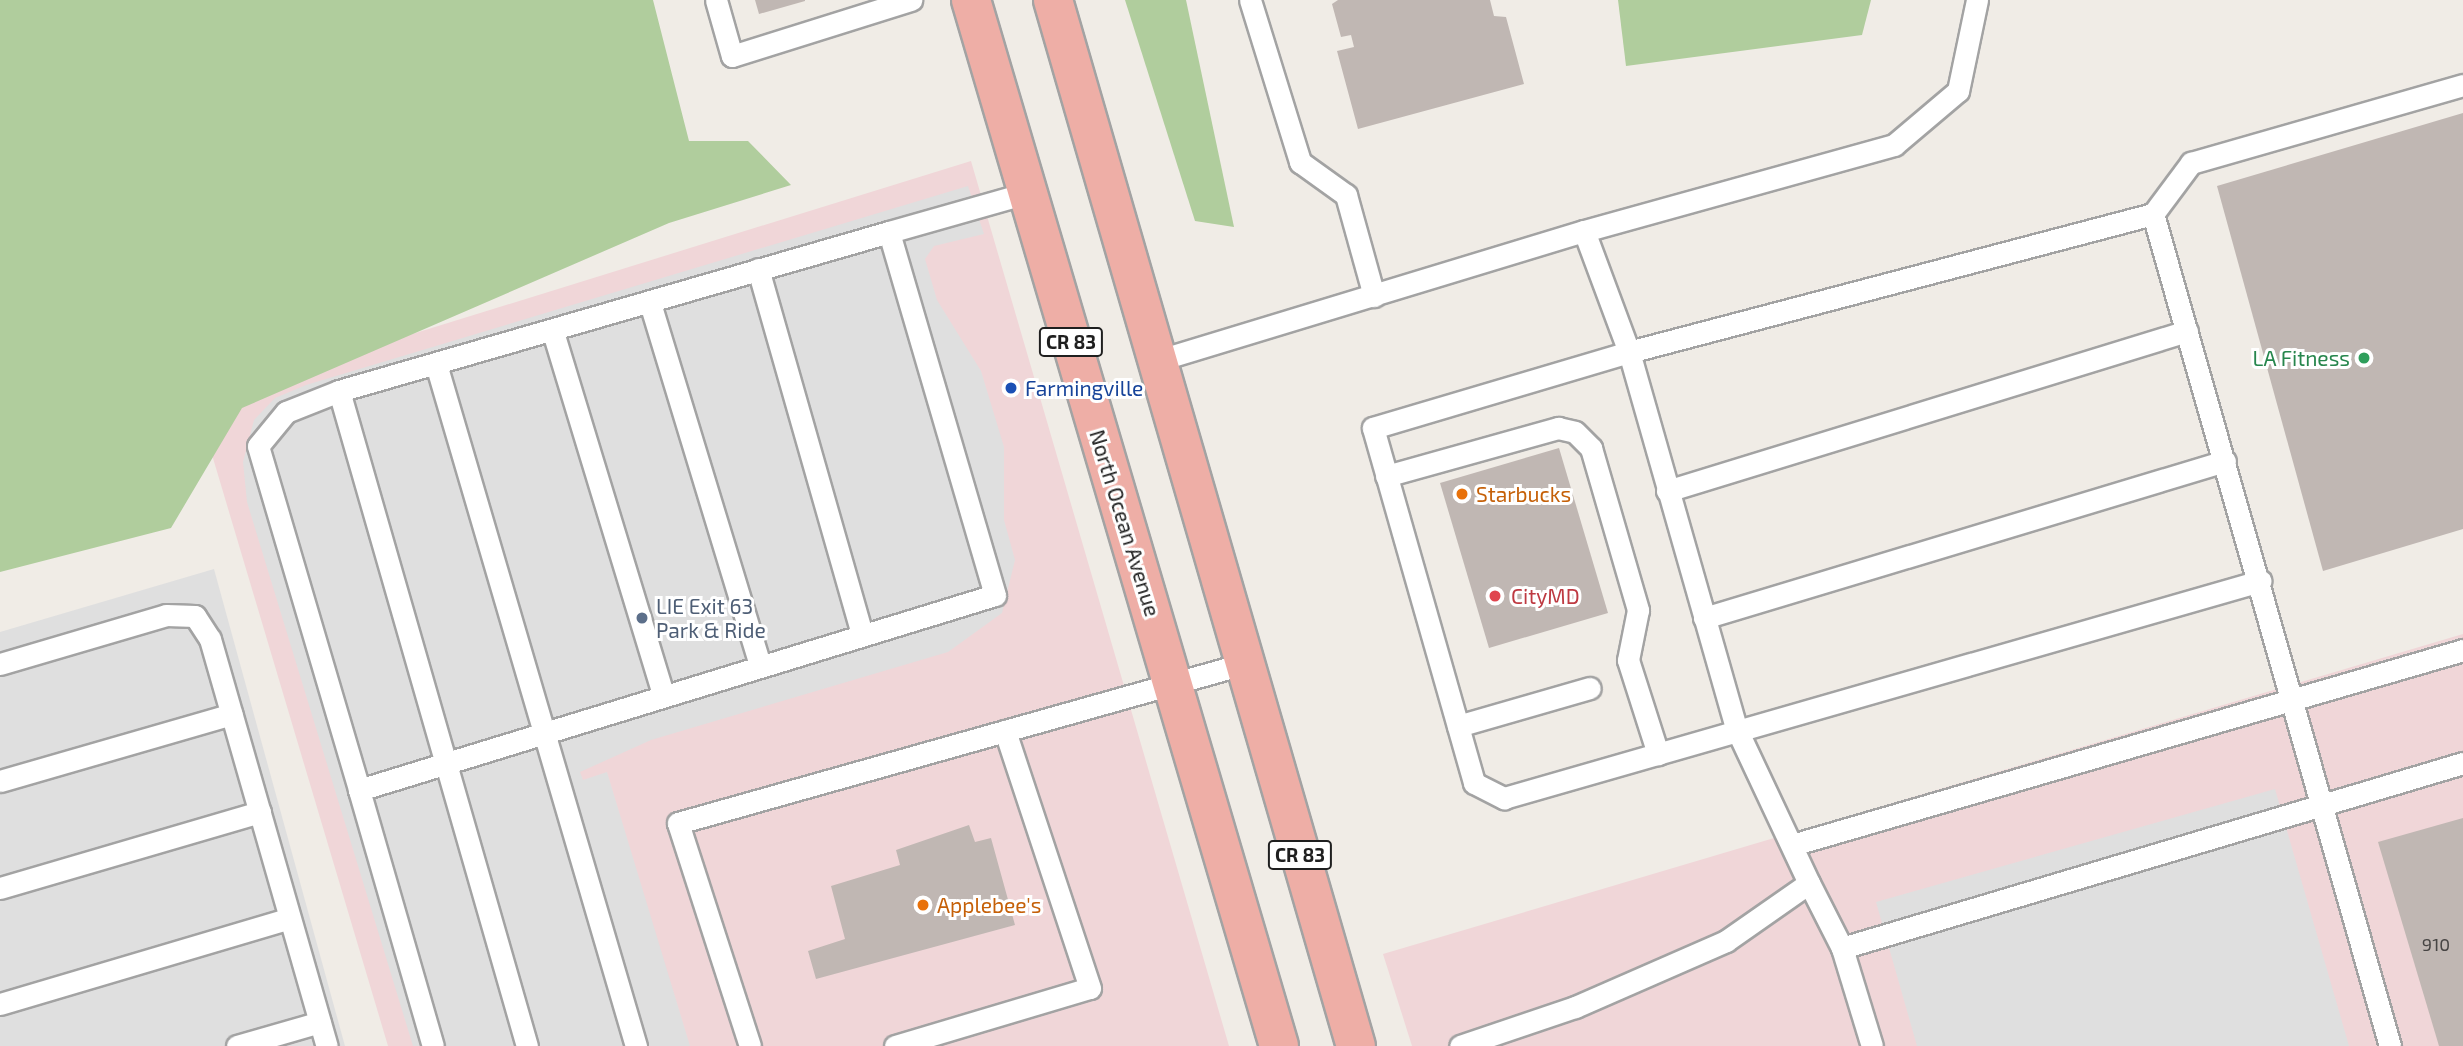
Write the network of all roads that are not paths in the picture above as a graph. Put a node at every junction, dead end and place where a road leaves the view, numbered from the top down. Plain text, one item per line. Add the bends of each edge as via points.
1 (716, 0) edge
2 (911, 0) edge
3 (971, 0) edge
4 (1053, 0) edge
5 (1250, 0) edge
6 (1977, 0) edge
7 (866, 7) edge
8 (2463, 85) edge
9 (1027, 193) junction
10 (2153, 214) junction
11 (1584, 231) junction
12 (888, 232) junction
13 (758, 270) junction
14 (1374, 296) junction
15 (650, 303) junction
16 (2187, 331) junction
17 (553, 332) junction
18 (1629, 352) junction
19 (1156, 361) junction
20 (436, 364) junction
21 (339, 391) junction
22 (2225, 461) junction
23 (1386, 475) junction
24 (1667, 491) junction
25 (2260, 581) junction
26 (1704, 618) junction
27 (862, 635) junction
28 (2463, 650) edge
29 (0, 664) edge
30 (1243, 664) junction
31 (760, 666) junction
32 (1173, 683) junction
33 (1590, 688) dead end
34 (663, 694) junction
35 (2296, 699) junction
36 (232, 714) junction
37 (1458, 726) junction
38 (544, 730) junction
39 (1737, 730) junction
40 (1005, 731) junction
41 (1658, 754) junction
42 (443, 763) junction
43 (2463, 763) edge
44 (0, 781) edge
45 (359, 790) junction
46 (2325, 804) junction
47 (260, 812) junction
48 (1792, 845) junction
49 (1809, 883) junction
50 (0, 888) edge
51 (290, 918) junction
52 (1842, 948) junction
53 (0, 1004) edge
54 (320, 1022) junction
55 (237, 1046) edge
56 (327, 1046) edge
57 (433, 1046) edge
58 (527, 1046) edge
59 (636, 1046) edge
60 (750, 1046) edge
61 (895, 1046) edge
62 (1279, 1046) edge
63 (1356, 1046) edge
64 (1460, 1046) edge
65 (1872, 1046) edge
66 (2390, 1046) edge

1 - 7 lane via 732,55
2 - 7 lane
3 - 9 highway, North Ocean Avenue / CR 83
4 - 19 highway, CR 83
5 - 14 lane via 1300,162 1346,195
6 - 11 lane via 1958,91 1894,145
8 - 10 lane via 2191,163
9 - 12 lane
9 - 32 highway, North Ocean Avenue / CR 83
10 - 16 lane
10 - 18 lane
11 - 14 lane
11 - 18 lane
12 - 13 lane
12 - 27 lane via 995,595
13 - 15 lane
13 - 27 lane
14 - 19 lane
15 - 17 lane
15 - 31 lane
16 - 22 lane
16 - 24 lane
17 - 20 lane
17 - 34 lane
18 - 23 lane via 1373,428
18 - 24 lane
19 - 30 highway, CR 83
20 - 21 lane
20 - 38 lane
21 - 42 lane
21 - 45 lane via 286,412 258,446
22 - 25 lane
22 - 26 lane
23 - 37 lane
23 - 41 lane via 1558,428 1575,432 1591,448 1638,610 1628,660
24 - 26 lane
25 - 35 lane
25 - 39 lane
26 - 39 lane
27 - 31 lane
28 - 35 lane
29 - 36 lane via 166,615 195,616 211,639
30 - 32 lane
30 - 63 highway, CR 83
31 - 34 lane
32 - 40 lane
32 - 62 highway, North Ocean Avenue / CR 83
33 - 37 lane
34 - 38 lane
35 - 46 lane
35 - 48 lane
36 - 44 lane
36 - 47 lane
37 - 41 lane via 1474,783 1504,798
38 - 42 lane
38 - 59 lane
39 - 41 lane
39 - 48 lane via 1762,794
40 - 60 lane via 678,823
40 - 61 lane via 1090,988
42 - 45 lane
42 - 58 lane
43 - 46 lane
45 - 57 lane
46 - 52 lane
46 - 66 lane
47 - 50 lane
47 - 51 lane
48 - 49 lane
49 - 52 lane
49 - 64 lane via 1726,941 1575,1007
51 - 53 lane
51 - 54 lane
52 - 65 lane
54 - 55 lane
54 - 56 lane

